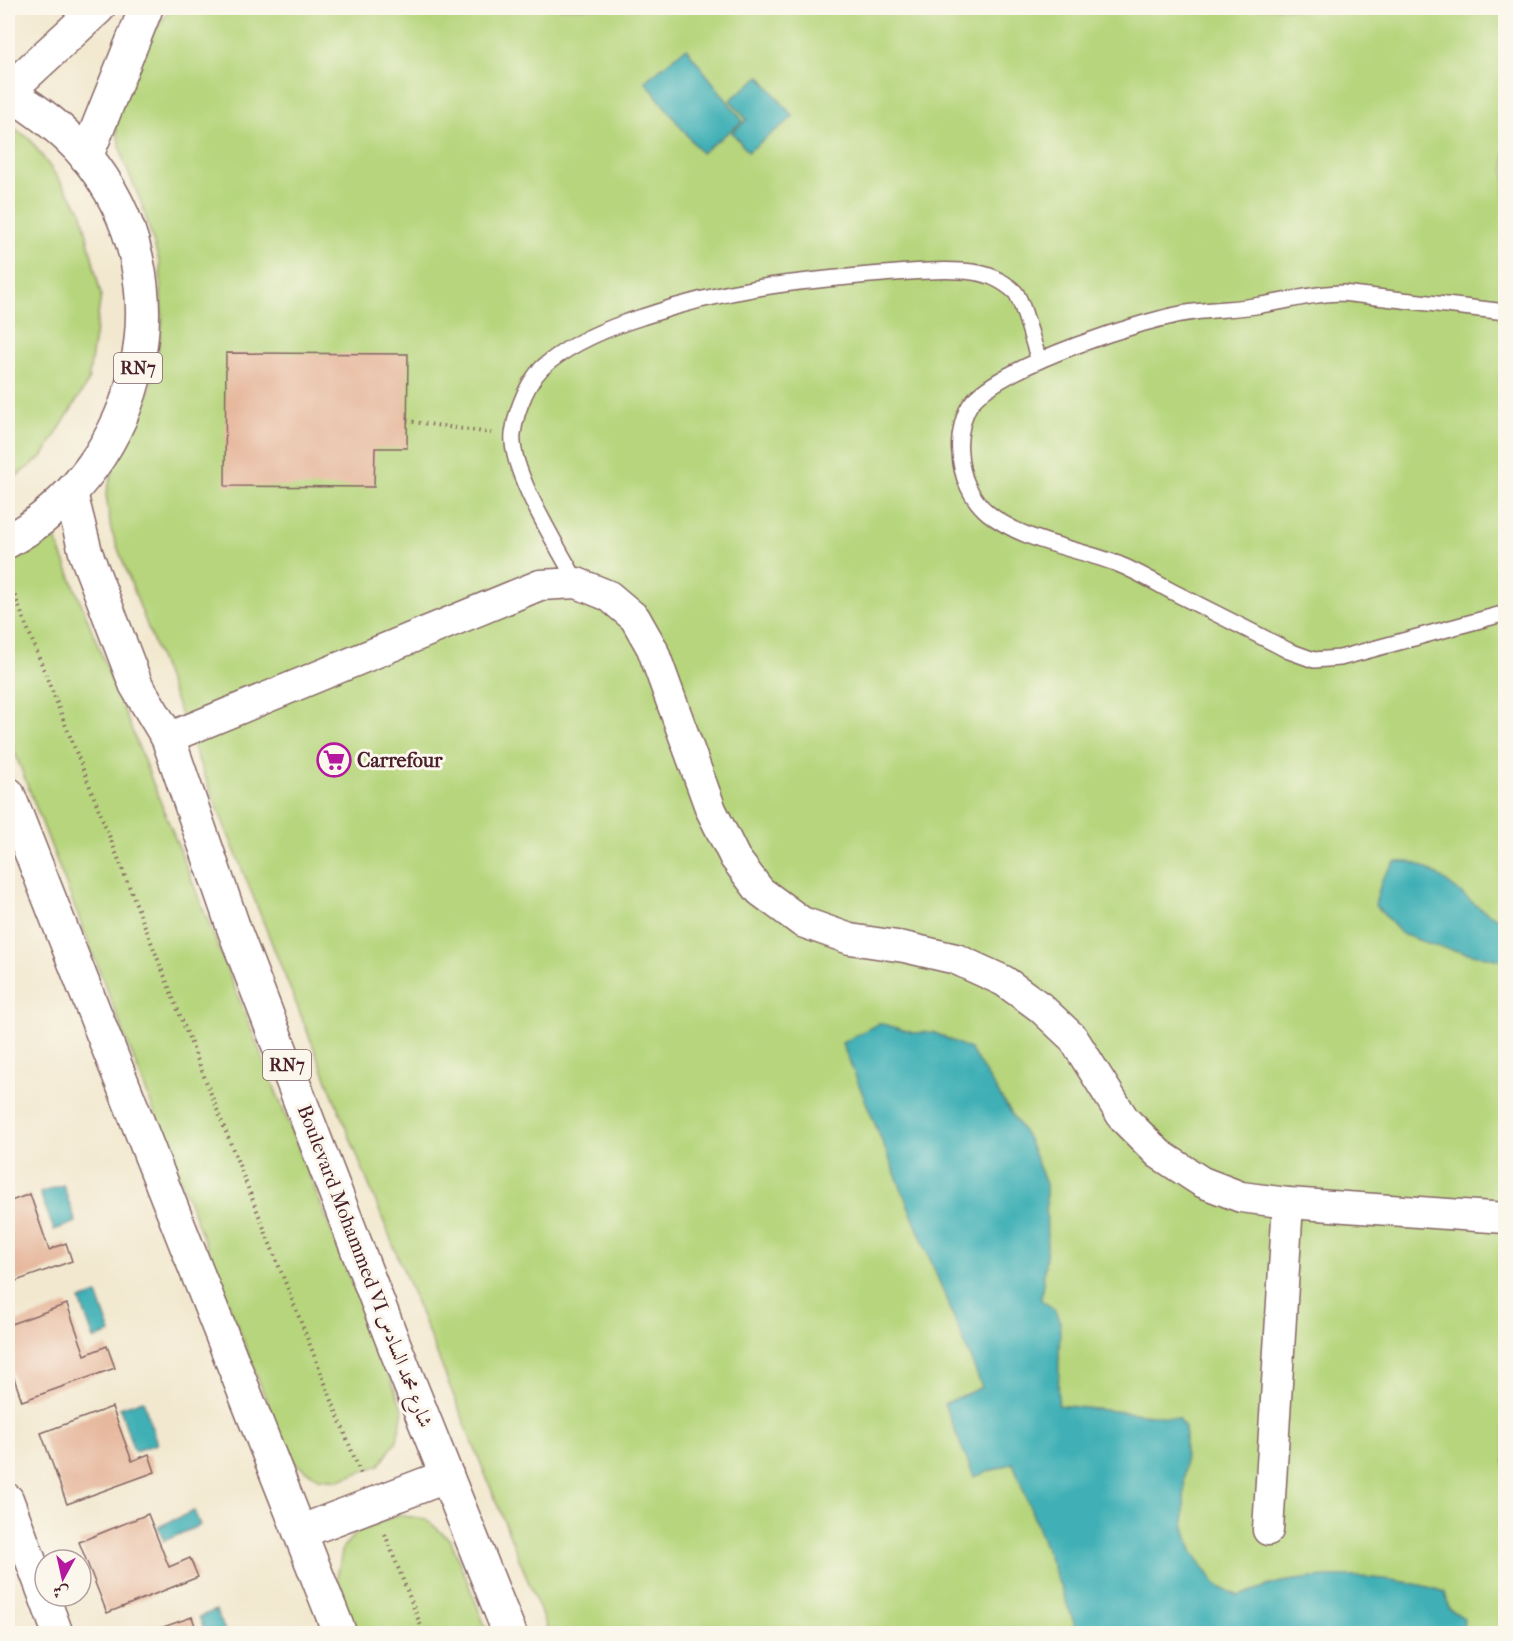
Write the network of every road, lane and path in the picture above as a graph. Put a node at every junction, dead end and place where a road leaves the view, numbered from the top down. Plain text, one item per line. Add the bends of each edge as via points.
1 (98, 8) edge
2 (146, 8) edge
3 (8, 92) edge
4 (86, 157) junction
5 (1506, 312) edge
6 (1039, 360) junction
7 (407, 421) dead end
8 (513, 436) junction
9 (71, 495) junction
10 (8, 541) edge
11 (8, 579) edge
12 (577, 583) junction
13 (1506, 613) edge
14 (168, 738) junction
15 (8, 794) edge
16 (1288, 1203) junction
17 (1506, 1218) edge
18 (447, 1476) junction
19 (8, 1499) edge
20 (373, 1504) junction
21 (1268, 1530) dead end
22 (300, 1532) junction
23 (58, 1634) edge
24 (340, 1634) edge
25 (424, 1634) edge
26 (510, 1634) edge

1 - 3 main road, RN7
2 - 4 main road
3 - 4 main road, RN7 via 63,131
4 - 9 main road, RN7 via 112,195 130,237 141,283 143,328 137,374 122,418 100,458
5 - 6 lane via 1319,293 1154,321
6 - 8 lane via 1016,293 989,276 911,272 779,283 682,303 611,327 580,343 547,363 530,386 517,412
6 - 13 lane via 992,382 971,402 959,446 968,487 988,512 1010,527 1121,565 1314,660 1340,658
7 - 8 path
8 - 12 lane via 522,478
9 - 10 main road, RN7 via 42,520
9 - 14 main road, Boulevard Mohammed VI شارع محمد السادس / RN7 via 86,554 136,685
11 - 20 path
12 - 14 street via 540,585
12 - 16 street via 609,596 641,628 652,648 711,810 735,858 760,891 802,922 850,939 956,959 1004,981 1073,1038 1124,1119 1159,1154 1202,1182 1241,1197
14 - 18 main road, Boulevard Mohammed VI شارع محمد السادس / RN7 via 235,932
15 - 22 main road
16 - 17 street
16 - 21 street
18 - 20 main road
18 - 26 main road, Boulevard Mohammed VI شارع محمد السادس / RN7
19 - 23 street
20 - 22 main road
20 - 25 path
22 - 24 main road

